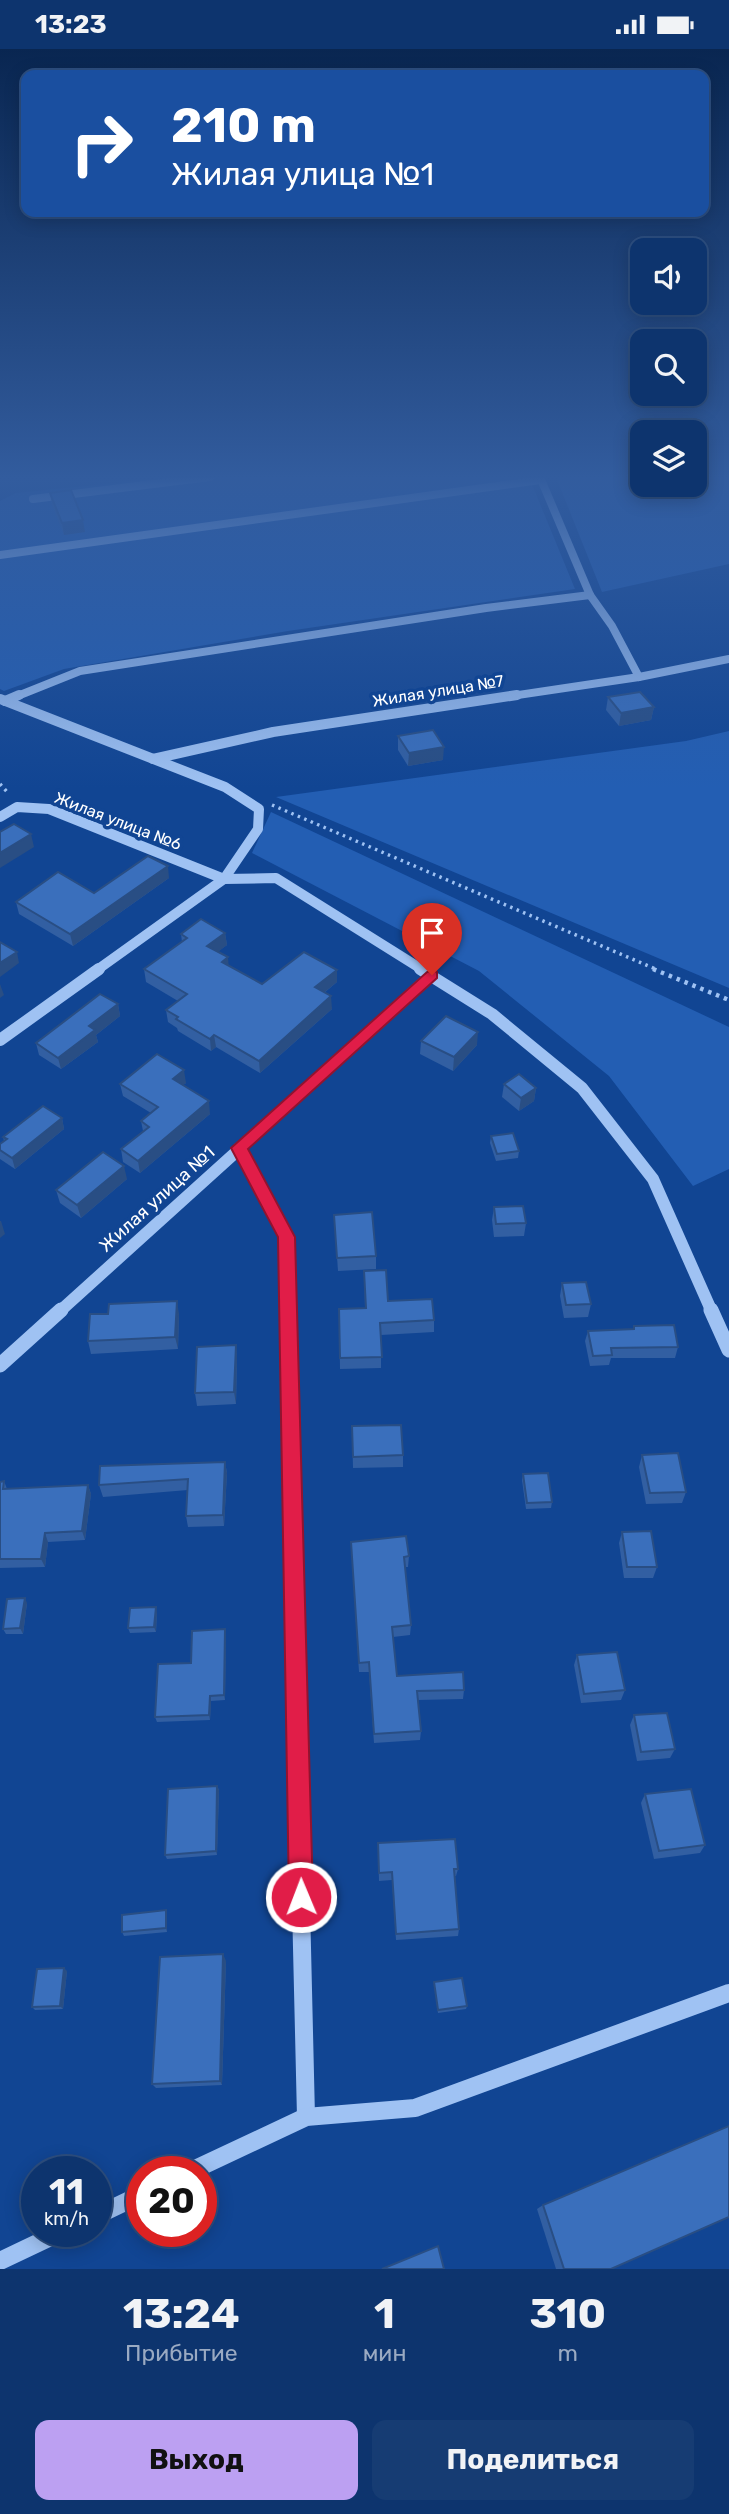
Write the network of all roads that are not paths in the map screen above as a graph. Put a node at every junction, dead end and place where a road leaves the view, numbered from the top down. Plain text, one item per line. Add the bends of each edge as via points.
1 (584, 581) edge
2 (590, 595) junction
3 (729, 659) edge
4 (639, 677) junction
5 (2, 700) edge
6 (153, 759) junction
7 (0, 817) edge
8 (224, 879) junction
9 (432, 975) junction
10 (0, 1040) edge
11 (239, 1148) junction
12 (729, 1350) edge
13 (0, 1365) edge
14 (729, 1993) edge
15 (306, 2117) junction
16 (217, 2159) edge
17 (29, 2247) edge
18 (0, 2261) edge

1 - 2 lane
2 - 4 lane
2 - 5 lane via 80,671
3 - 4 lane, Жилая улица №7
4 - 6 lane, Жилая улица №7 via 273,732
5 - 6 lane
6 - 8 lane via 225,787 259,809 258,829
7 - 8 lane, Жилая улица №6 via 17,807 49,809
8 - 9 lane via 276,878
8 - 10 lane
9 - 11 lane, Жилая улица №1
9 - 12 lane via 492,1014 582,1088 653,1179
11 - 13 lane, Жилая улица №1
11 - 15 lane via 286,1237
14 - 15 lane via 415,2108
15 - 16 lane
17 - 18 lane

